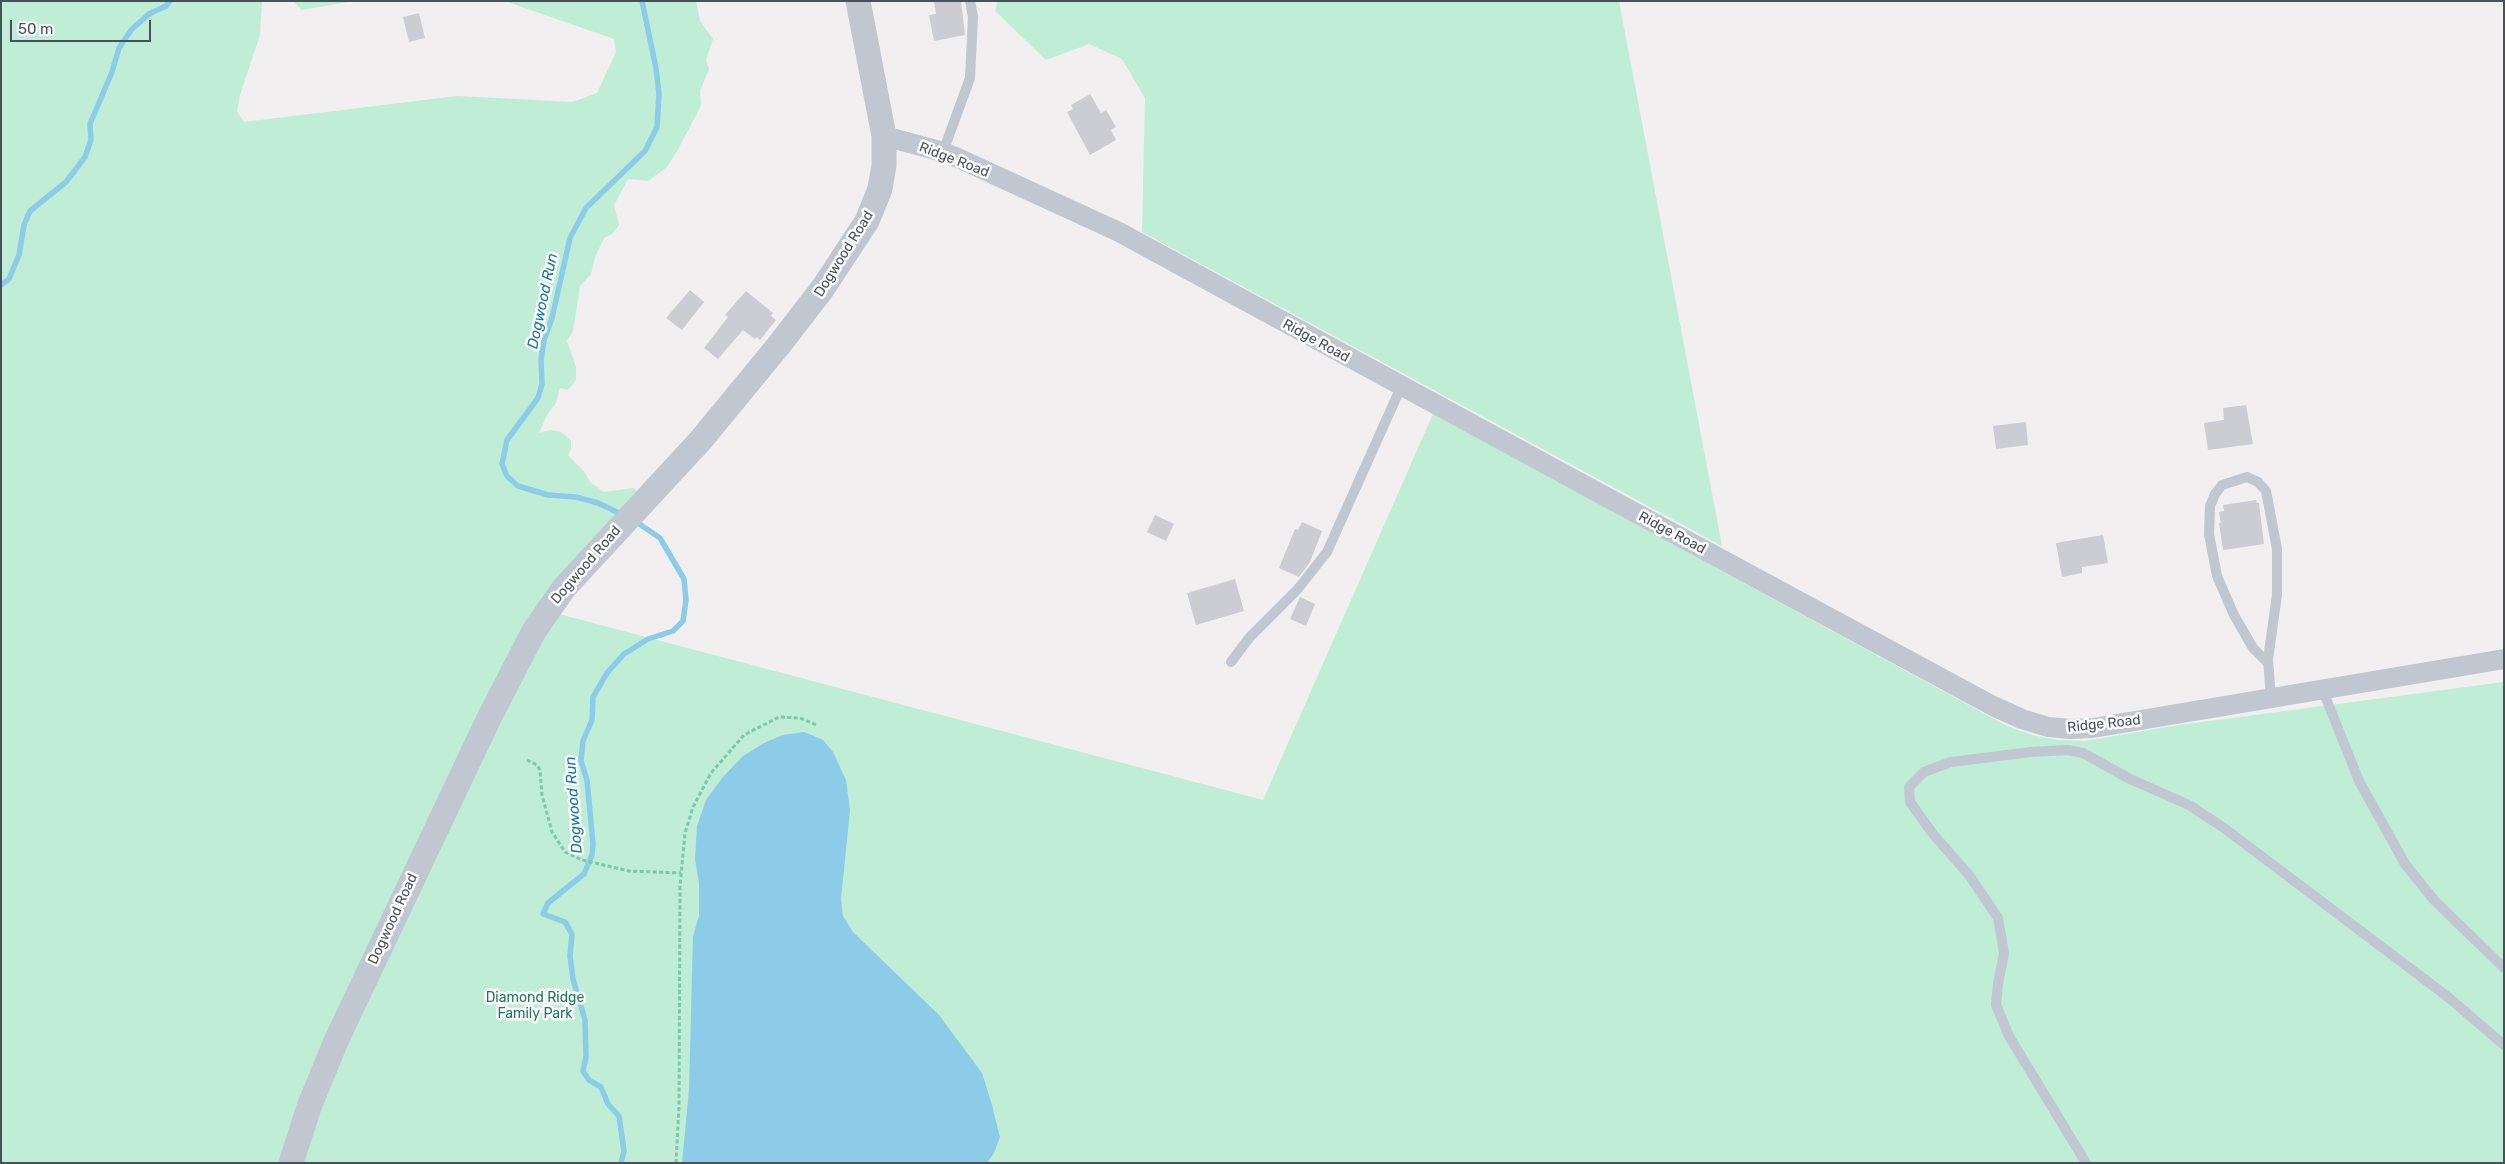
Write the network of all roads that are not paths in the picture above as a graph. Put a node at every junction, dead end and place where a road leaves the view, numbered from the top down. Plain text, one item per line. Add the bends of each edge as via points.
1 (858, 1) edge
2 (970, 1) edge
3 (884, 136) junction
4 (943, 152) junction
5 (1401, 387) junction
6 (2504, 660) edge
7 (1231, 662) dead end
8 (2268, 663) junction
9 (2323, 691) junction
10 (2271, 699) junction
11 (2504, 968) edge
12 (2504, 1045) edge
13 (290, 1163) edge
14 (2086, 1163) edge

1 - 3 street, Dogwood Road
2 - 4 lane via 974,17 970,78
3 - 4 street, Ridge Road
3 - 13 street, Dogwood Road via 880,189 858,237 824,288 700,441 564,588 518,659 336,1041 308,1107
4 - 5 street, Ridge Road via 1118,232
5 - 7 lane via 1328,552
5 - 10 street, Ridge Road via 2022,719 2071,730
6 - 9 street, Ridge Road
8 - 8 lane via 2277,595 2277,549 2266,491 2247,477 2222,485 2215,494 2210,506 2209,534 2217,576 2234,615 2253,648
8 - 10 lane
9 - 10 street, Ridge Road
9 - 11 lane via 2359,781 2406,864 2434,900
12 - 14 lane via 2448,997 2224,828 2189,805 2083,753 2068,750 2030,752 1951,762 1924,772 1910,786 1910,802 1933,834 1970,875 1998,918 2004,953 1996,1005 2013,1043

